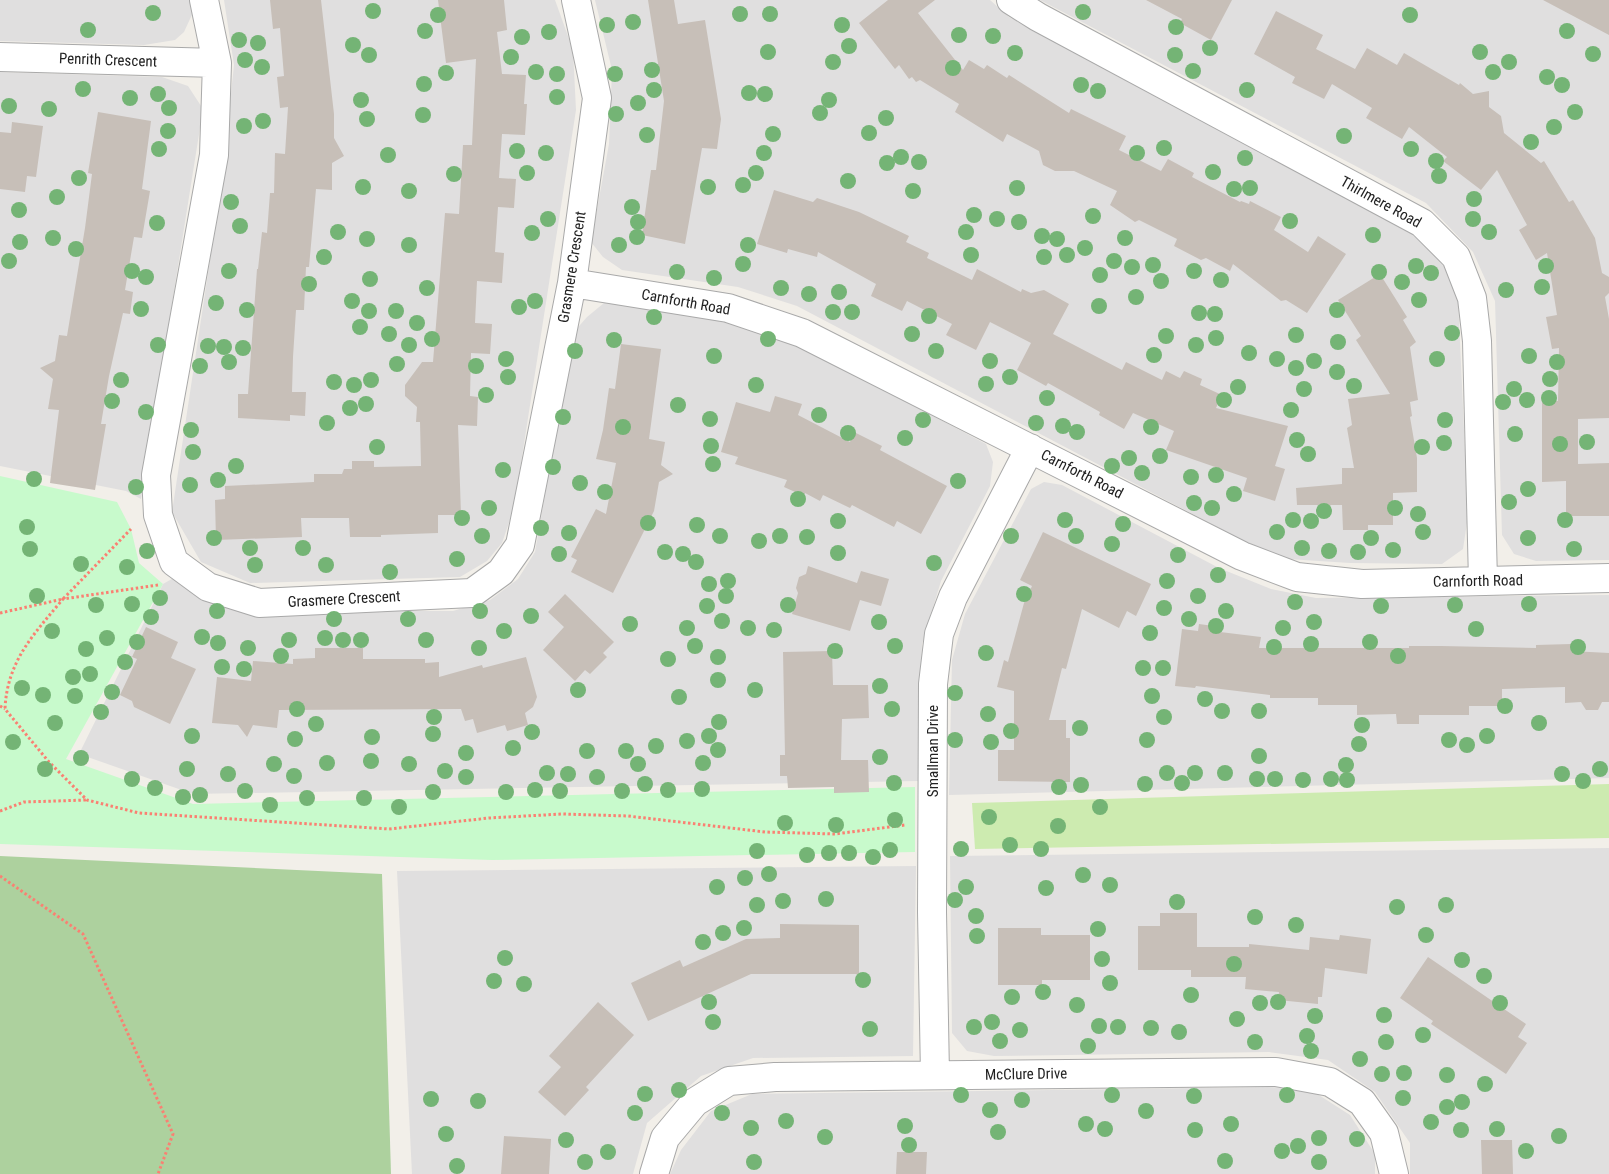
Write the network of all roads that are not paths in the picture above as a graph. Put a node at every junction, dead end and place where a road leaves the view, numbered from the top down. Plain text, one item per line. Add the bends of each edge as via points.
1 (204, 0) edge
2 (576, 0) edge
3 (1011, 0) edge
4 (0, 56) edge
5 (217, 63) junction
6 (572, 283) junction
7 (1030, 448) junction
8 (1609, 578) edge
9 (1483, 581) junction
10 (935, 1075) junction
11 (654, 1174) edge
12 (1394, 1174) edge

1 - 5 street, Grasmere Crescent
2 - 6 street, Grasmere Crescent via 597,98
3 - 9 street, Thirlmere Road via 1422,223 1456,257 1472,298 1477,341
4 - 5 street, Penrith Crescent
5 - 6 street, Grasmere Crescent via 214,155 156,475 158,515 174,562 208,587 259,603 472,593 501,572 520,545
6 - 7 street, Carnforth Road via 728,308 802,333
7 - 9 street, Carnforth Road via 1242,556 1297,577 1362,584
7 - 10 street, Smallman Drive via 953,597 939,634 933,684
8 - 9 street, Carnforth Road
10 - 11 street, McClure Drive via 775,1077 729,1081 695,1102 665,1138
10 - 12 street, McClure Drive via 1276,1072 1330,1082 1362,1102 1384,1133

